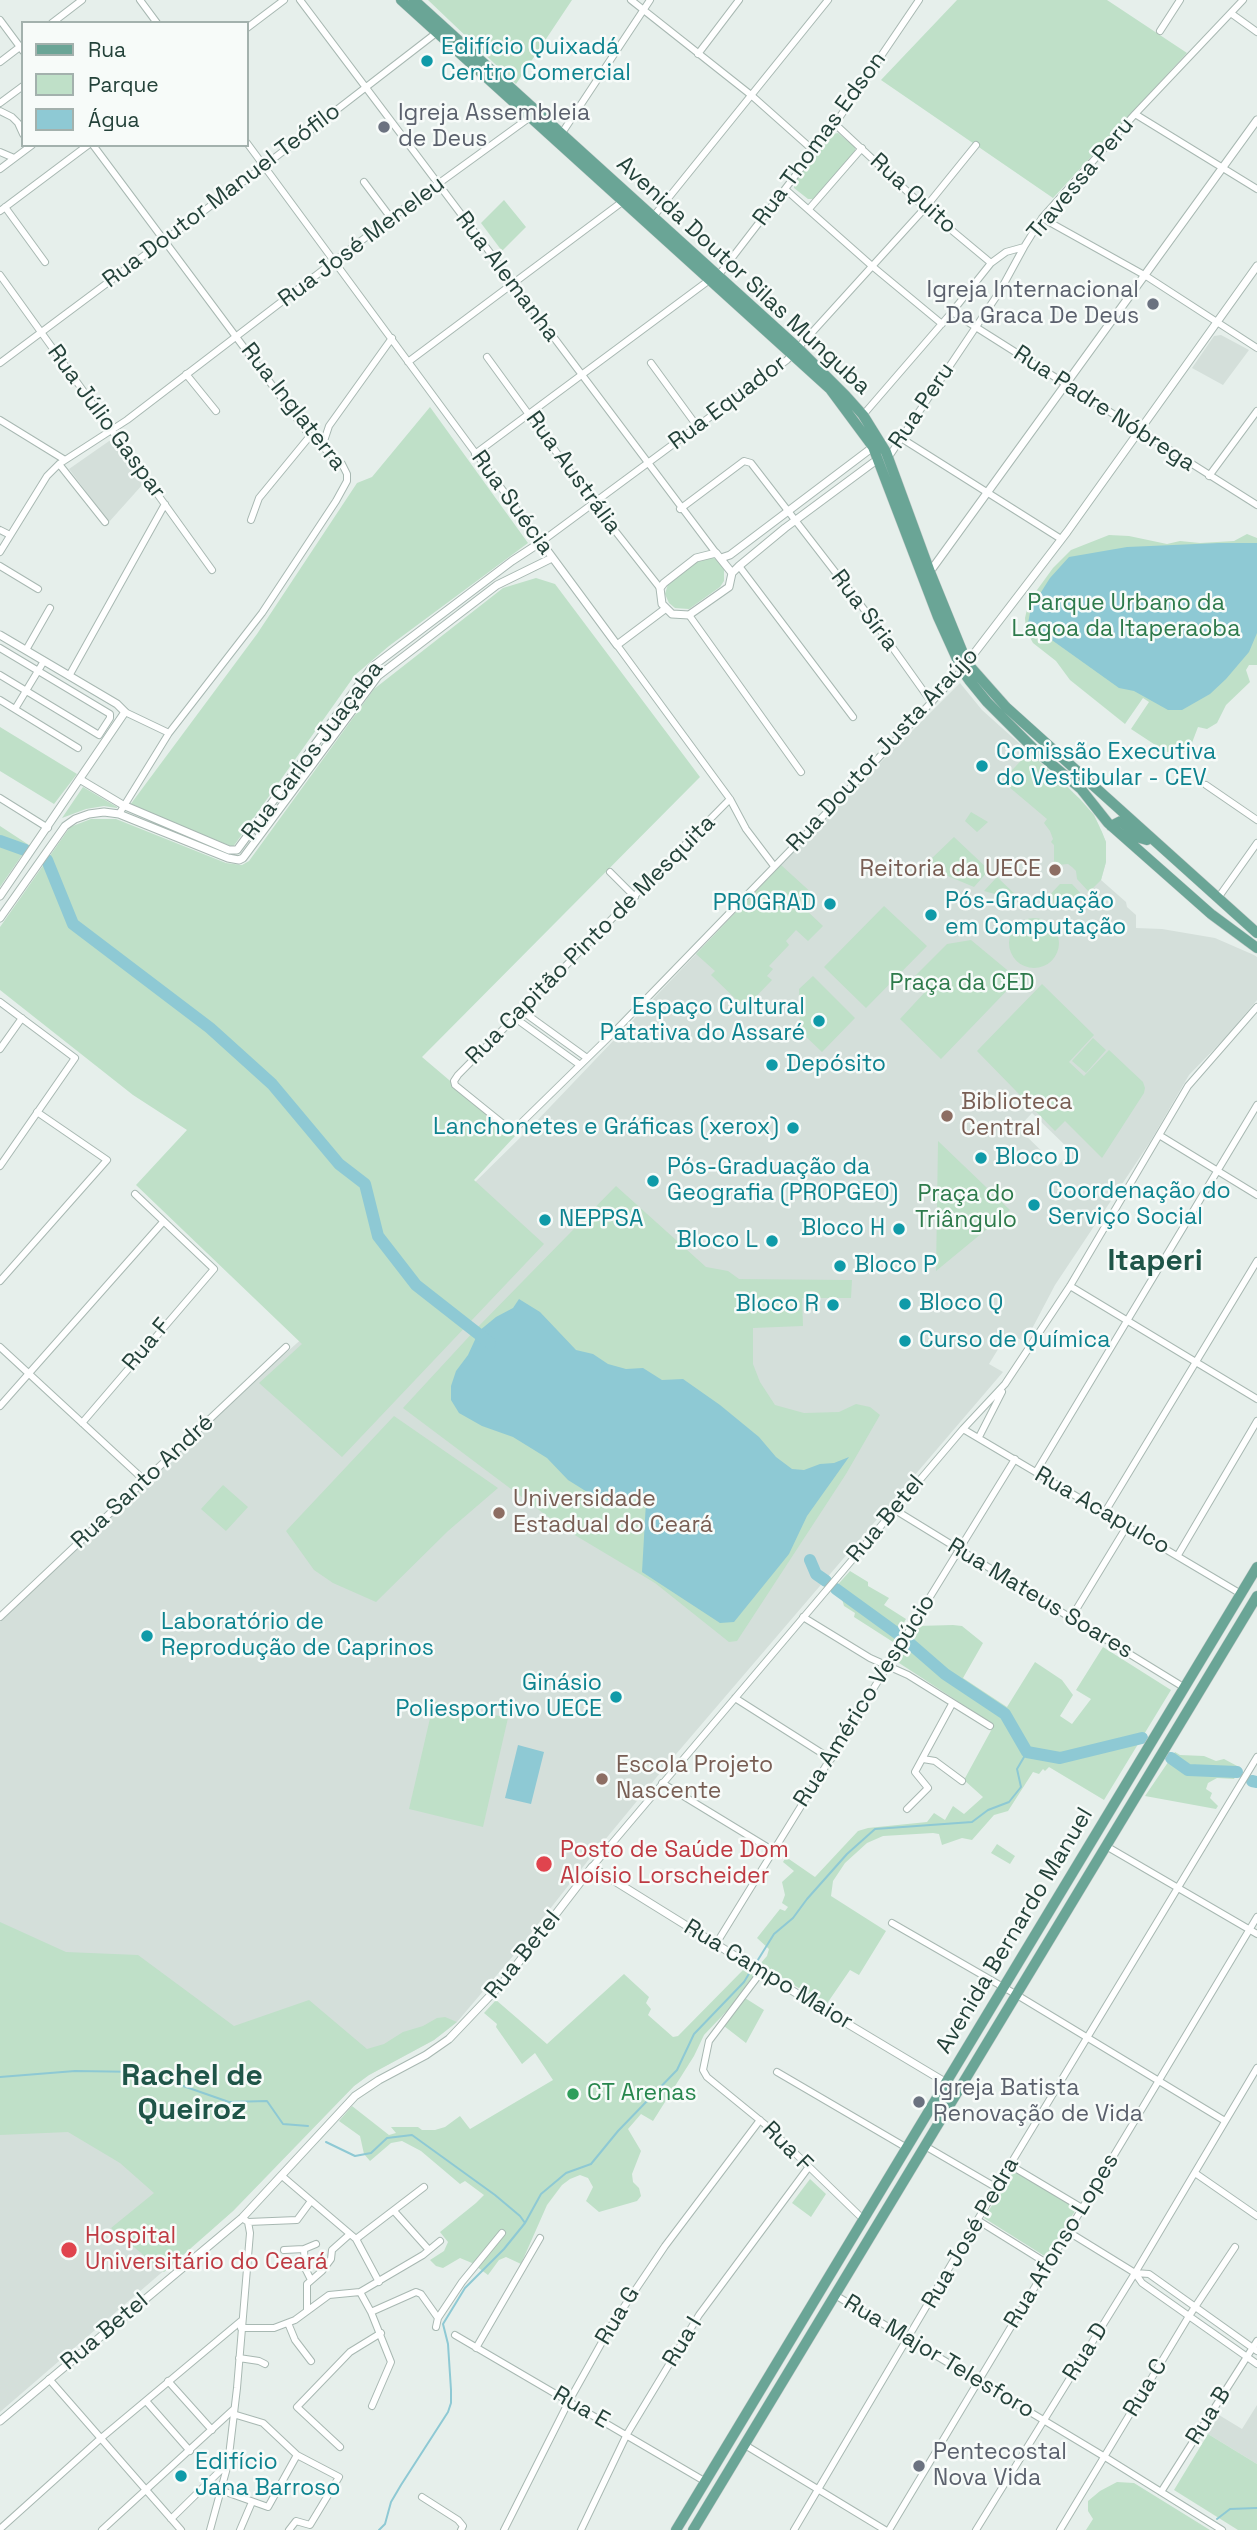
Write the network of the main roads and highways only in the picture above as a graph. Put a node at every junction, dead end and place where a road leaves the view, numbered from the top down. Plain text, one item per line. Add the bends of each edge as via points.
1 (401, 0) edge
2 (414, 0) edge
3 (441, 30) junction
4 (559, 137) junction
5 (713, 279) junction
6 (795, 351) junction
7 (883, 459) junction
8 (964, 666) junction
9 (1111, 826) junction
10 (1154, 842) junction
11 (1218, 898) junction
12 (1211, 914) junction
13 (1257, 933) edge
14 (1257, 948) edge
15 (1257, 1567) edge
16 (1256, 1600) edge
17 (1226, 1619) junction
18 (1239, 1627) junction
19 (1210, 1646) junction
20 (1224, 1652) junction
21 (1036, 1933) junction
22 (1049, 1941) junction
23 (684, 2517) junction
24 (695, 2528) edge
25 (676, 2530) edge

1 - 3 main road, Avenida Doutor Silas Munguba
2 - 3 main road, Avenida Doutor Silas Munguba
3 - 4 main road, Avenida Doutor Silas Munguba
4 - 5 main road, Avenida Doutor Silas Munguba via 653,217
4 - 5 main road, Avenida Doutor Silas Munguba via 622,202
5 - 6 main road, Avenida Doutor Silas Munguba
6 - 7 main road, Avenida Doutor Silas Munguba via 830,388
6 - 7 main road, Avenida Doutor Silas Munguba via 823,371 863,415
7 - 8 main road, Avenida Doutor Silas Munguba
8 - 9 main road, Avenida Doutor Silas Munguba via 987,702 1081,789
8 - 10 main road, Avenida Doutor Silas Munguba
9 - 10 main road via 1121,821 1140,838
9 - 12 main road, Avenida Doutor Silas Munguba
10 - 11 main road, Avenida Doutor Silas Munguba
11 - 12 main road
11 - 13 main road, Avenida Doutor Silas Munguba
12 - 14 main road, Avenida Doutor Silas Munguba
15 - 17 main road, Avenida Bernardo Manuel
16 - 18 main road, Avenida Bernardo Manuel
17 - 18 main road via 1230,1626
17 - 19 main road, Avenida Bernardo Manuel
18 - 20 main road, Avenida Bernardo Manuel
19 - 20 main road via 1218,1645
19 - 21 main road, Avenida Bernardo Manuel
20 - 22 main road, Avenida Bernardo Manuel
21 - 22 main road
21 - 23 main road, Avenida Bernardo Manuel
22 - 24 main road, Avenida Bernardo Manuel
23 - 24 main road
23 - 25 main road, Avenida Bernardo Manuel

